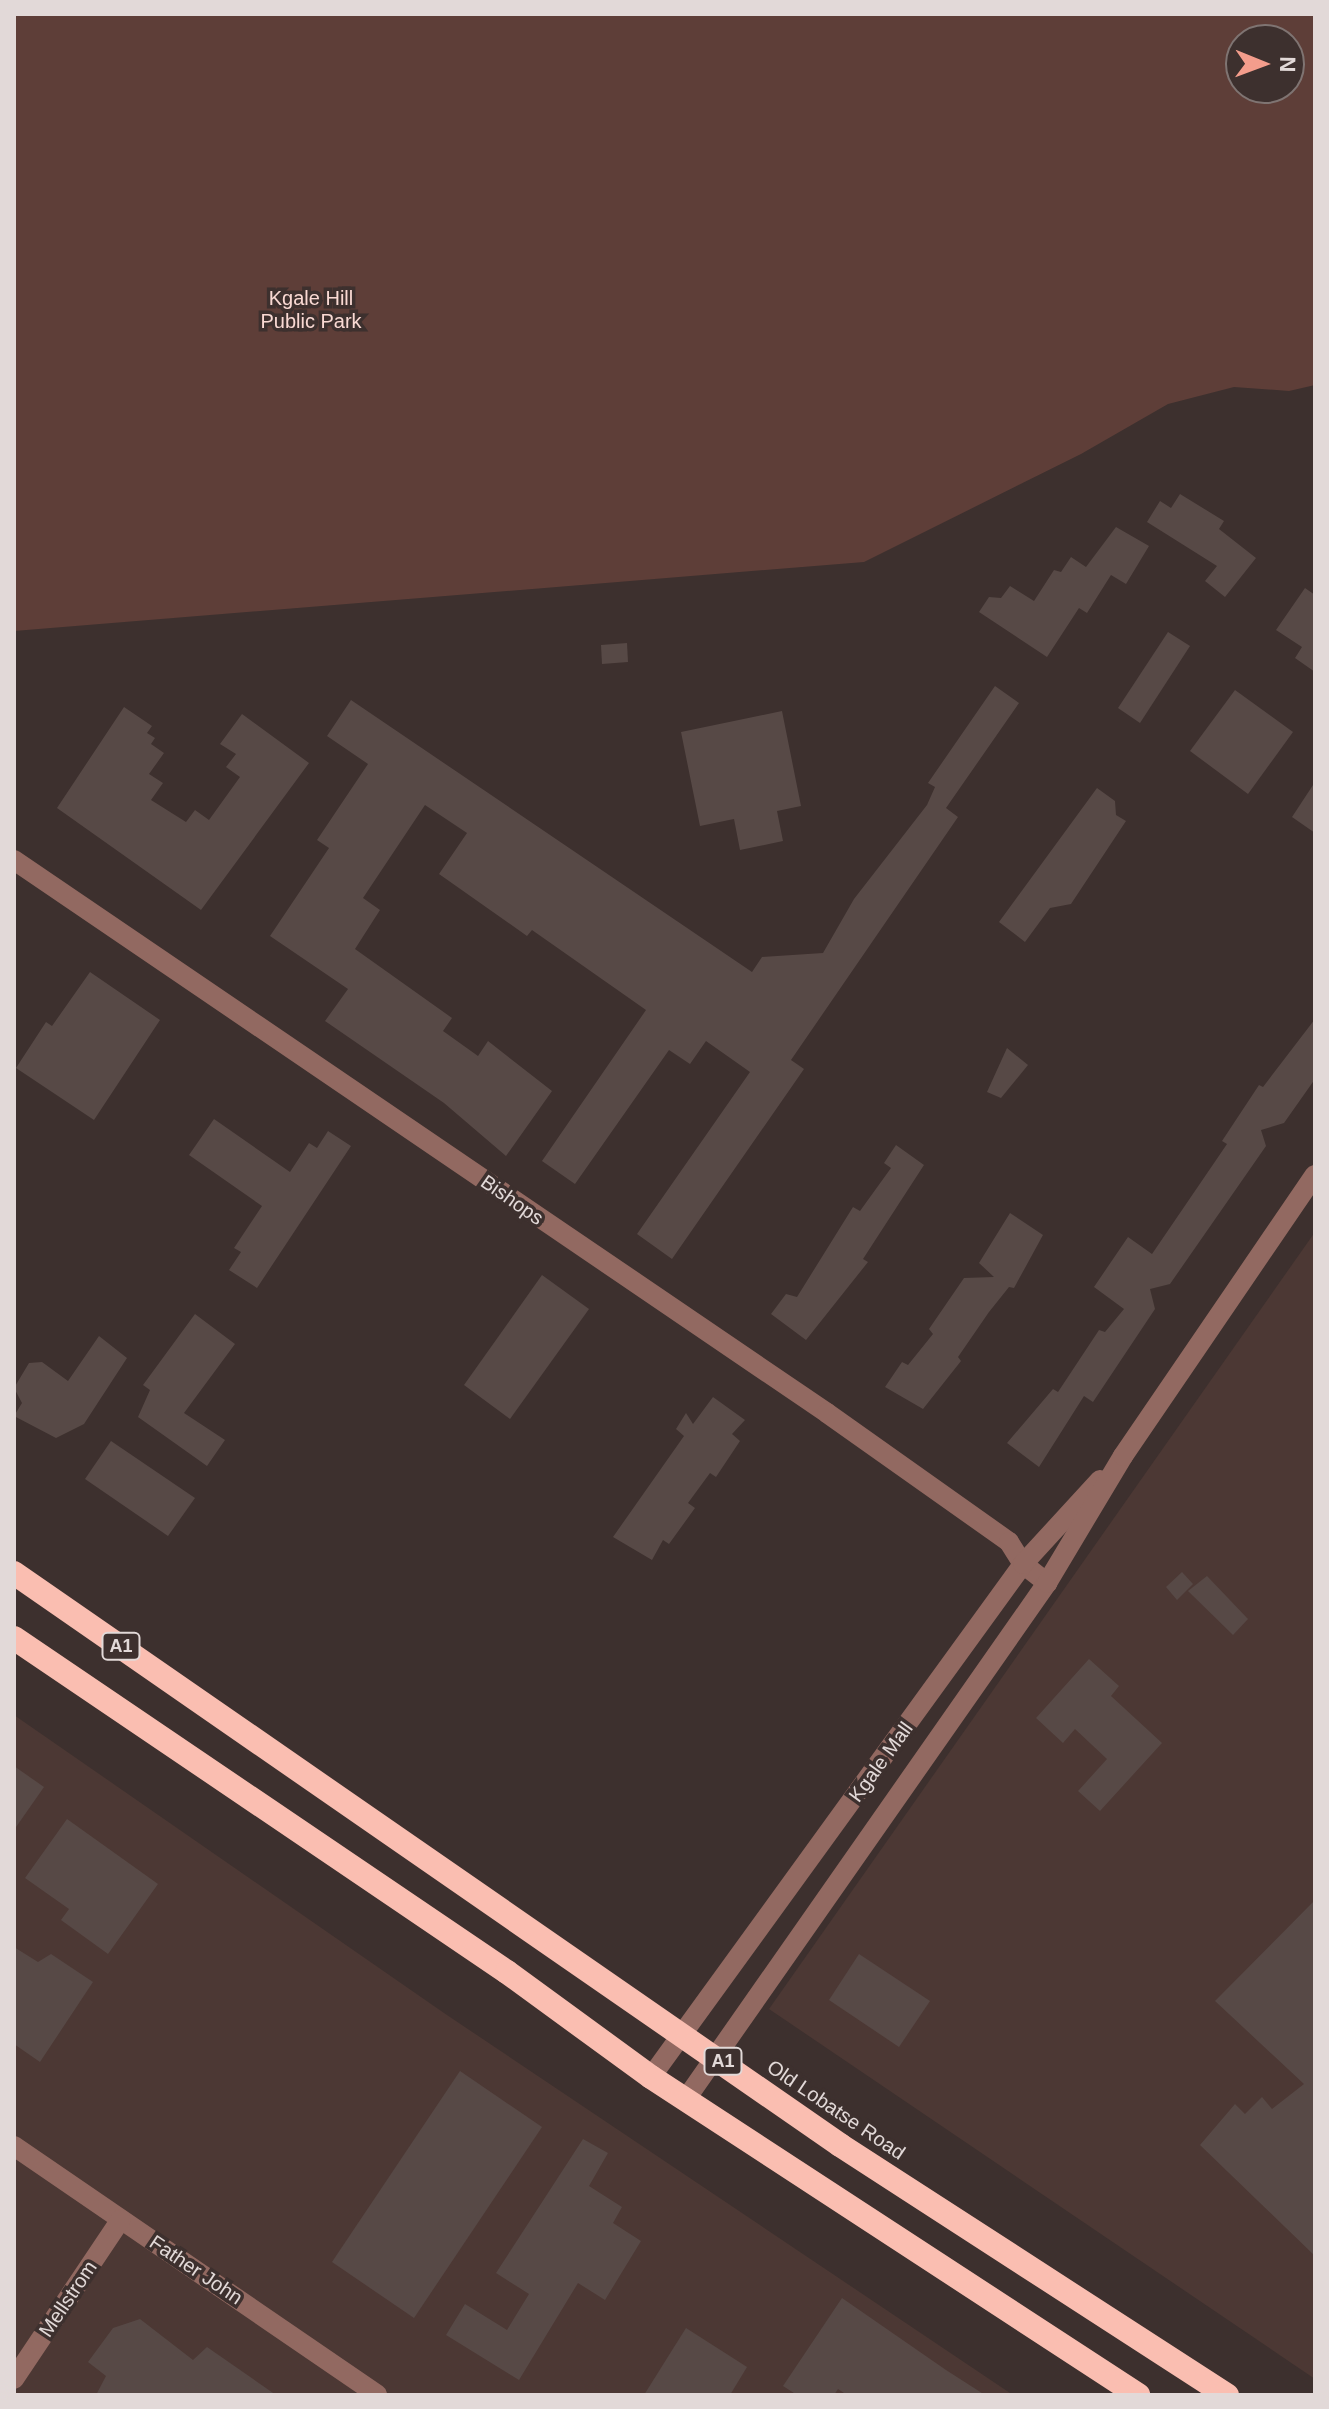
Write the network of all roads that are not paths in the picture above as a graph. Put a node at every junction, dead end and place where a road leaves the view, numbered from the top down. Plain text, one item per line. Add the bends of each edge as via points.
1 (14, 860) edge
2 (1315, 1175) edge
3 (1123, 1456) junction
4 (1009, 1542) junction
5 (1037, 1546) junction
6 (1062, 1559) junction
7 (1023, 1564) junction
8 (14, 1573) edge
9 (1047, 1583) junction
10 (14, 1638) edge
11 (677, 2034) junction
12 (714, 2055) junction
13 (651, 2077) junction
14 (686, 2099) junction
15 (14, 2146) edge
16 (121, 2219) junction
17 (14, 2379) edge
18 (377, 2395) edge
19 (1138, 2395) edge
20 (1227, 2395) edge

1 - 4 street, Bishops
2 - 3 street, Kgale Mall
3 - 5 street, Kgale Mall
3 - 6 street, Kgale Mall
4 - 5 street, Bishops
4 - 7 street, Bishops
5 - 6 street, Bishops
5 - 7 street, Kgale Mall
6 - 9 street, Kgale Mall
7 - 9 street, Bishops
7 - 11 street, Kgale Mall
8 - 11 highway, Old Lobatse Road / A1
9 - 12 street, Kgale Mall
10 - 13 highway, A1 via 507,1972
11 - 12 highway, Old Lobatse Road / A1
11 - 13 street, Kgale Mall
12 - 14 street, Kgale Mall
12 - 20 highway, Old Lobatse Road / A1 via 840,2145
13 - 14 highway, A1
14 - 19 highway, A1
15 - 16 street, Father John
16 - 17 street, Mellstrom
16 - 18 street, Father John

